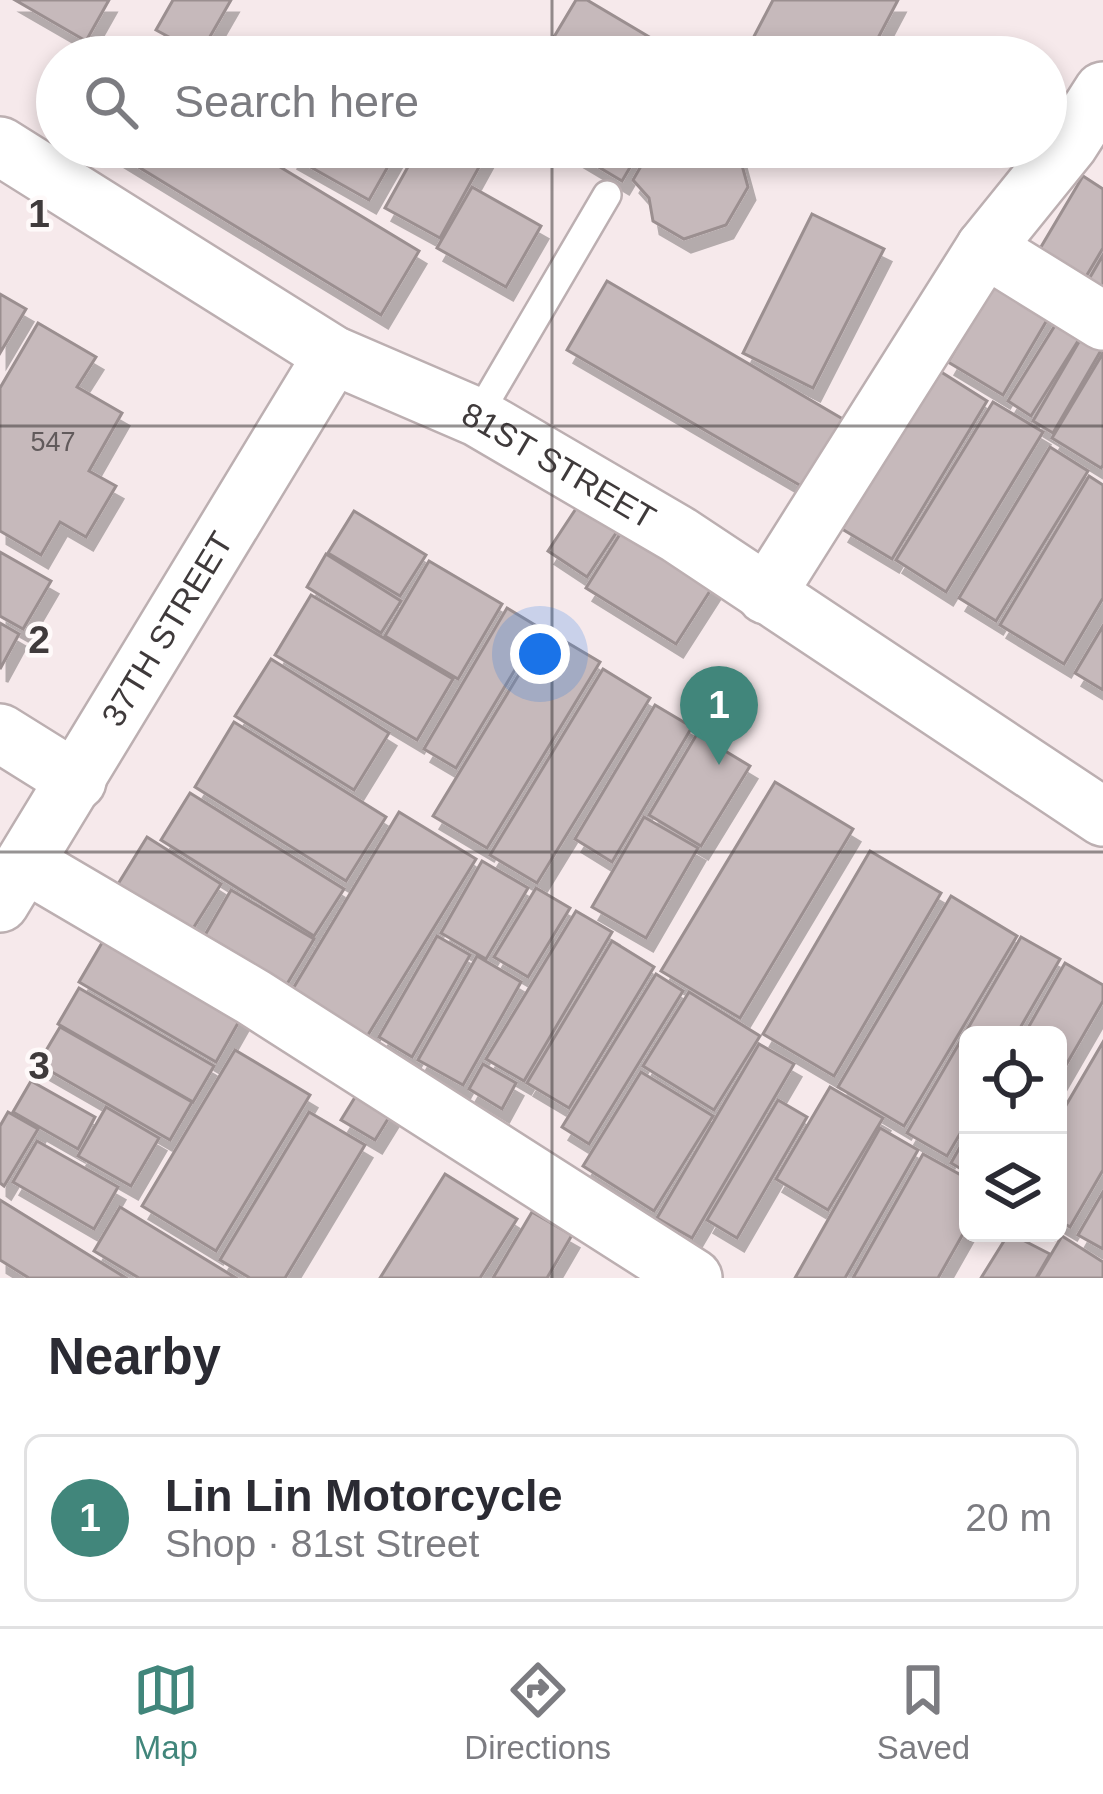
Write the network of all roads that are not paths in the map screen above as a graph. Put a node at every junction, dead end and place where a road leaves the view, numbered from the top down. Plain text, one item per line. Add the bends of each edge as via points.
1 (1103, 91) edge
2 (0, 146) edge
3 (1067, 147) edge
4 (1050, 168) edge
5 (608, 195) dead end
6 (985, 248) junction
7 (1103, 321) edge
8 (333, 355) junction
9 (477, 417) junction
10 (766, 595) junction
11 (0, 734) edge
12 (76, 781) junction
13 (1103, 817) edge
14 (12, 883) edge
15 (693, 1278) edge

1 - 3 street
2 - 8 street, 81ST STREET
4 - 6 street
5 - 9 lane
6 - 7 street
6 - 10 street
8 - 9 street, 81ST STREET
8 - 12 street, 37TH STREET
9 - 10 street, 81ST STREET
10 - 13 street, 81ST STREET
11 - 12 street
12 - 14 street, 37TH STREET
14 - 15 street via 253,998

